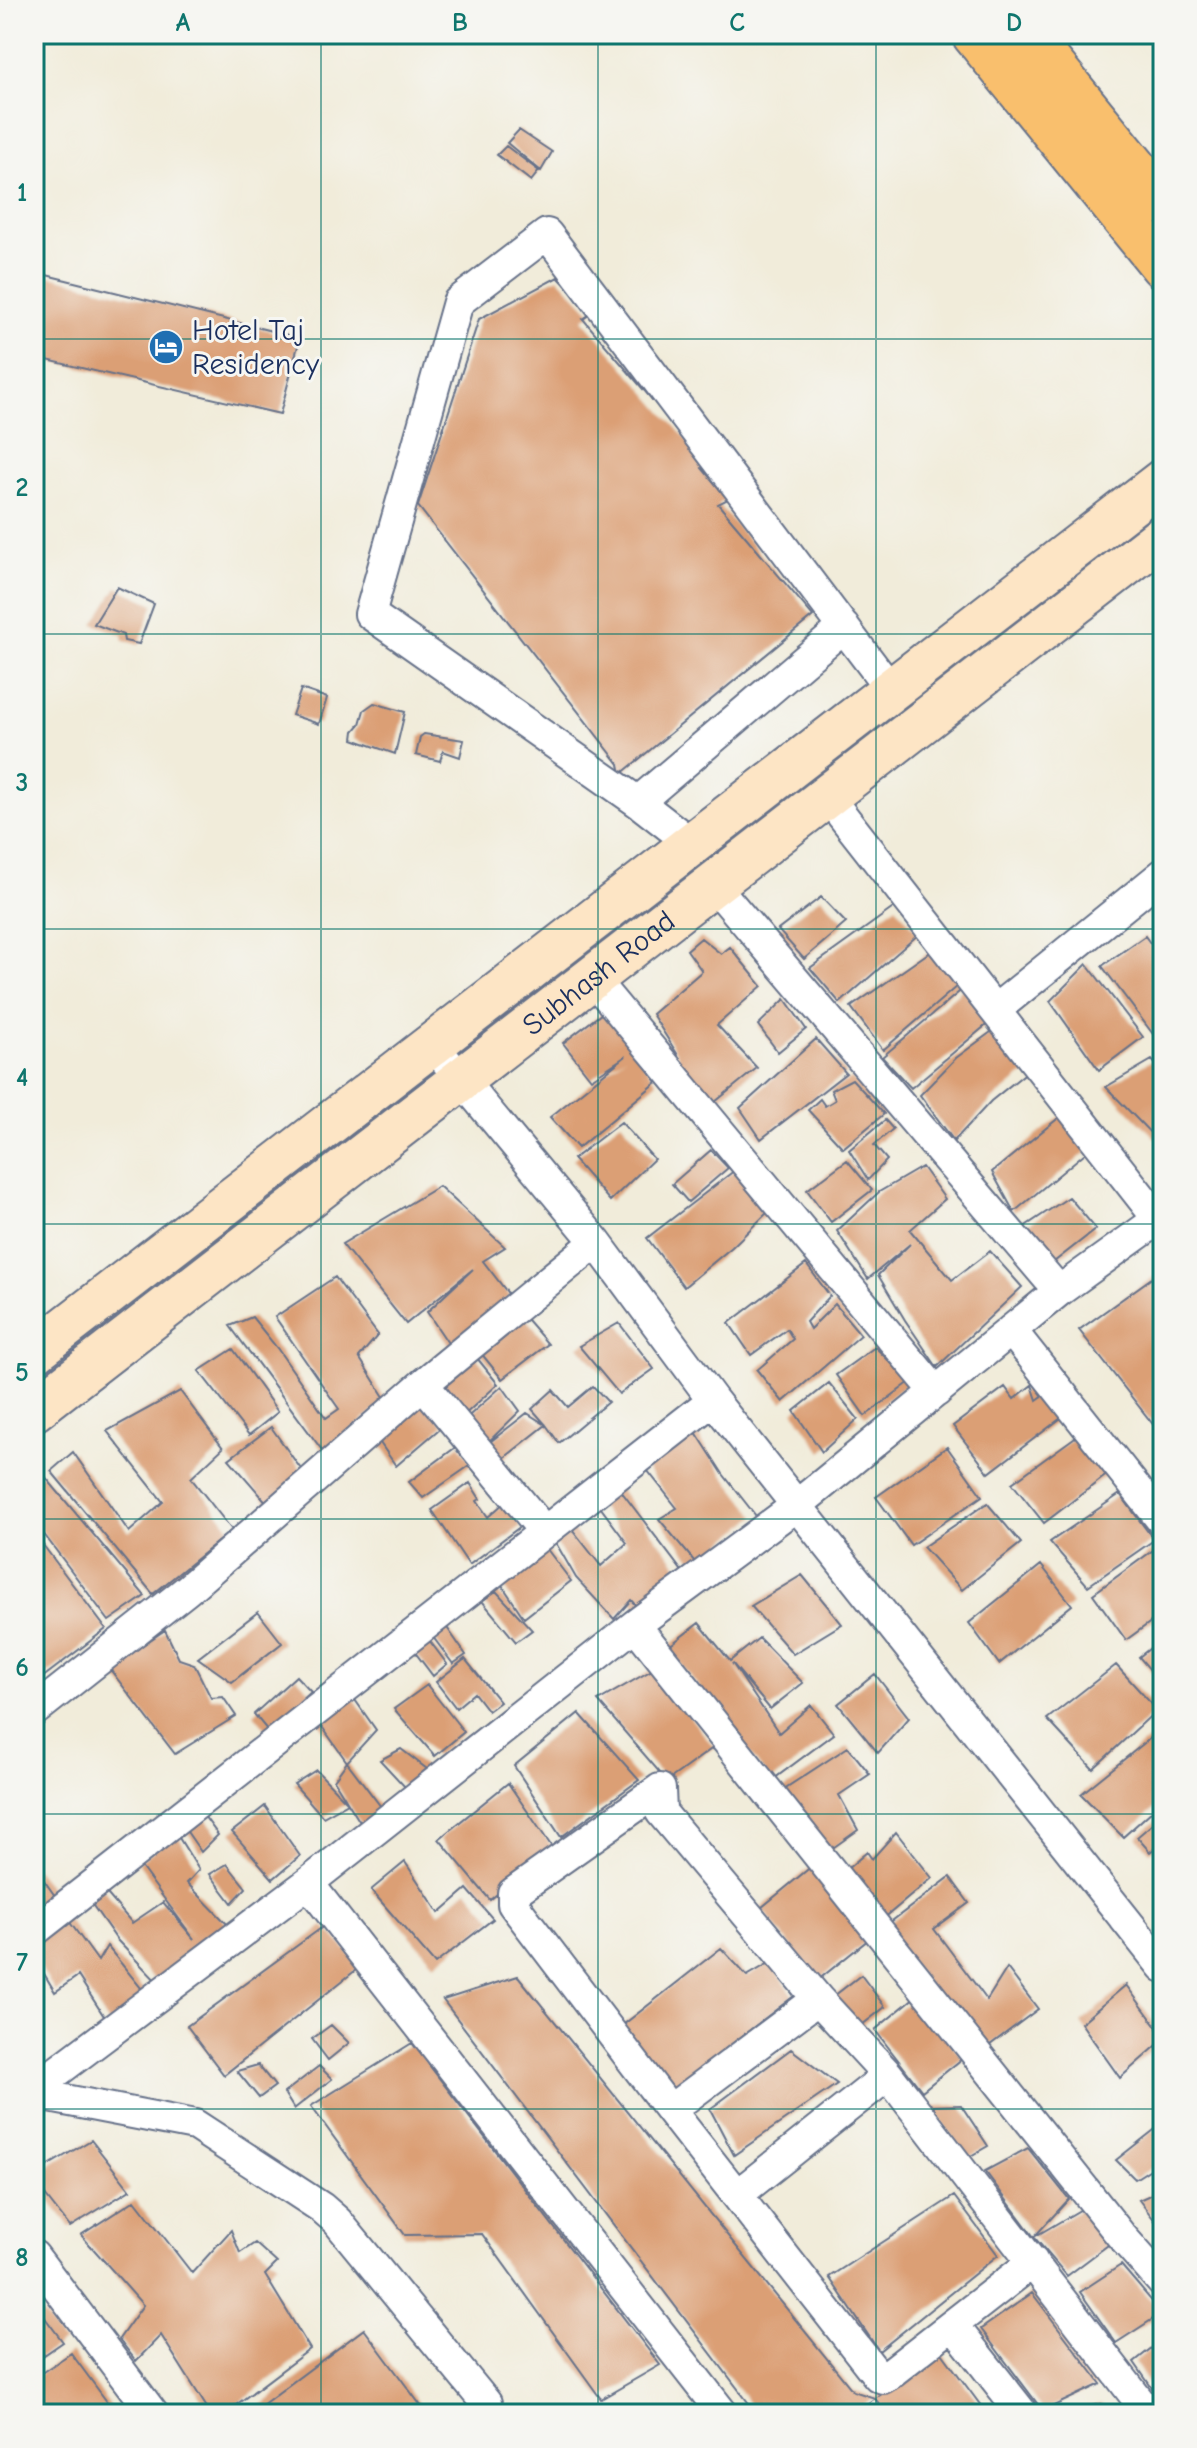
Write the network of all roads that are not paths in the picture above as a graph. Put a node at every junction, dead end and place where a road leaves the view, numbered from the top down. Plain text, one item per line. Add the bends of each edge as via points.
1 (974, 34) edge
2 (1026, 34) edge
3 (1163, 202) edge
4 (1163, 266) edge
5 (1158, 493) edge
6 (1163, 536) edge
7 (844, 627) junction
8 (891, 690) junction
9 (827, 796) junction
10 (638, 802) junction
11 (692, 844) junction
12 (1163, 874) edge
13 (713, 884) junction
14 (592, 978) junction
15 (995, 1010) junction
16 (432, 1044) junction
17 (460, 1080) junction
18 (1161, 1218) edge
19 (596, 1242) junction
20 (1059, 1291) junction
21 (1011, 1330) junction
22 (34, 1352) edge
23 (423, 1384) junction
24 (936, 1392) junction
25 (713, 1400) junction
26 (34, 1410) edge
27 (796, 1506) junction
28 (1163, 1522) edge
29 (544, 1531) junction
30 (635, 1625) junction
31 (34, 1711) edge
32 (308, 1883) junction
33 (34, 1931) edge
34 (1163, 1967) edge
35 (818, 1999) junction
36 (888, 2075) junction
37 (34, 2091) edge
38 (670, 2110) junction
39 (737, 2195) junction
40 (34, 2256) edge
41 (1033, 2262) junction
42 (1163, 2283) edge
43 (953, 2325) junction
44 (153, 2414) edge
45 (486, 2414) edge
46 (723, 2414) edge
47 (1023, 2414) edge
48 (1149, 2414) edge

1 - 4 main road
2 - 3 main road
5 - 8 street, Subhash Road
6 - 9 street, Subhash Road
7 - 8 street
7 - 10 street
7 - 10 street via 547,234 458,302 370,614
8 - 11 street, Subhash Road
9 - 13 street, Subhash Road
9 - 15 street
10 - 11 street
11 - 16 street, Subhash Road
12 - 15 street
13 - 14 street, Subhash Road
13 - 20 street
14 - 17 street, Subhash Road
14 - 24 street
15 - 18 street
16 - 17 street
16 - 22 street, Subhash Road
17 - 19 street
17 - 26 street, Subhash Road
18 - 20 street
19 - 23 street
19 - 25 street
20 - 21 street
21 - 24 street
21 - 28 street
23 - 29 street
23 - 31 street via 187,1590
24 - 27 street
25 - 27 street
25 - 29 street
27 - 30 street
27 - 34 street
29 - 33 street
30 - 32 street
30 - 42 street
32 - 37 street
32 - 46 street
35 - 36 street
35 - 38 street
35 - 38 street via 661,1812 660,1789 513,1893 513,1904
36 - 39 street
36 - 41 street
37 - 45 street via 195,2125 322,2208 486,2403
38 - 39 street
39 - 43 street via 878,2376 888,2375
40 - 44 street
41 - 43 street
41 - 48 street
43 - 47 street

